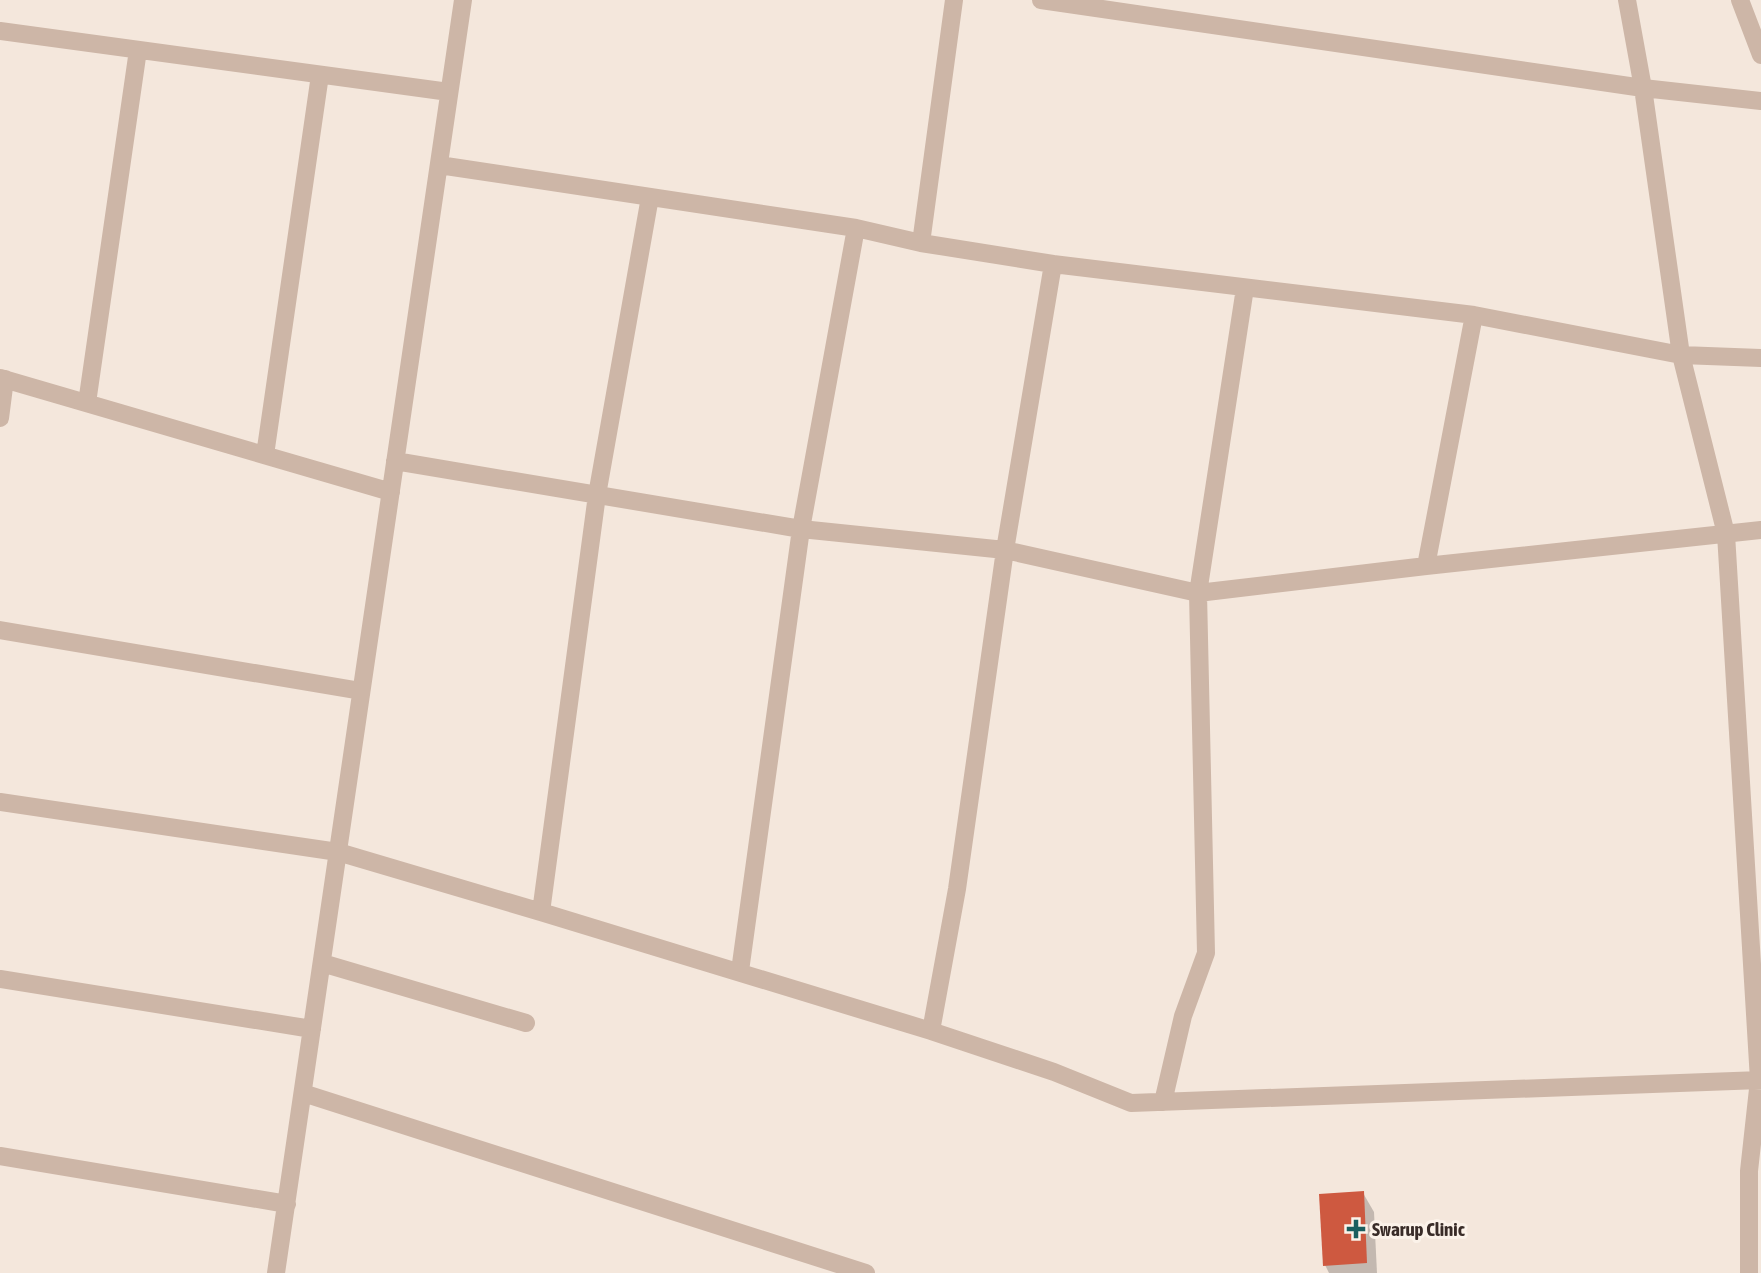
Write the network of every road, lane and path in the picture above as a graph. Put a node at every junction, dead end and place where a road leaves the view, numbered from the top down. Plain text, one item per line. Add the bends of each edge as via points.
1 (463, 0) edge
2 (954, 0) edge
3 (1041, 0) edge
4 (1628, 0) edge
5 (1740, 0) edge
6 (0, 31) edge
7 (138, 50) junction
8 (1761, 55) edge
9 (320, 75) junction
10 (1643, 88) junction
11 (449, 92) junction
12 (1761, 101) edge
13 (439, 165) junction
14 (650, 197) junction
15 (856, 228) junction
16 (921, 243) junction
17 (1053, 264) junction
18 (1245, 288) junction
19 (1474, 315) junction
20 (1681, 355) junction
21 (1761, 358) edge
22 (3, 379) edge
23 (87, 403) junction
24 (0, 418) edge
25 (265, 455) junction
26 (395, 461) junction
27 (391, 492) junction
28 (597, 495) junction
29 (801, 529) junction
30 (1761, 530) edge
31 (1726, 534) junction
32 (1005, 550) junction
33 (1426, 566) junction
34 (1198, 593) junction
35 (0, 630) edge
36 (361, 691) junction
37 (0, 802) edge
38 (338, 852) junction
39 (541, 912) junction
40 (321, 963) junction
41 (740, 971) junction
42 (0, 979) edge
43 (526, 1023) dead end
44 (312, 1029) junction
45 (931, 1031) junction
46 (1760, 1080) edge
47 (303, 1093) junction
48 (1163, 1101) junction
49 (0, 1156) edge
50 (287, 1203) junction
51 (276, 1273) edge
52 (866, 1273) edge
53 (1749, 1273) edge

1 - 11 street
2 - 16 street
3 - 10 street
4 - 10 street
5 - 8 street
6 - 7 street
7 - 9 street
7 - 23 street
9 - 11 street
9 - 25 street
10 - 12 street
10 - 20 street
11 - 13 street
13 - 14 street
13 - 26 street
14 - 15 street
14 - 28 street
15 - 16 street
15 - 29 street
16 - 17 street
17 - 18 street
17 - 32 street
18 - 19 street
18 - 34 street
19 - 20 street
19 - 33 street
20 - 21 street
20 - 31 street
22 - 23 street
22 - 24 street
23 - 25 street
25 - 27 street
26 - 27 street
26 - 28 street
27 - 36 street
28 - 29 street
28 - 39 street
29 - 32 street
29 - 41 street
30 - 31 street
31 - 33 street
31 - 46 street
32 - 34 street
32 - 45 street via 957,889
33 - 34 street
34 - 48 street via 1206,953 1183,1016
35 - 36 street
36 - 38 street
37 - 38 street
38 - 39 street
38 - 40 street
39 - 41 street
40 - 43 street
40 - 44 street
41 - 45 street
42 - 44 street
44 - 47 street
45 - 48 street via 1131,1103
46 - 48 street
46 - 53 street via 1749,1171
47 - 50 street
47 - 52 street
49 - 50 street
50 - 51 street

